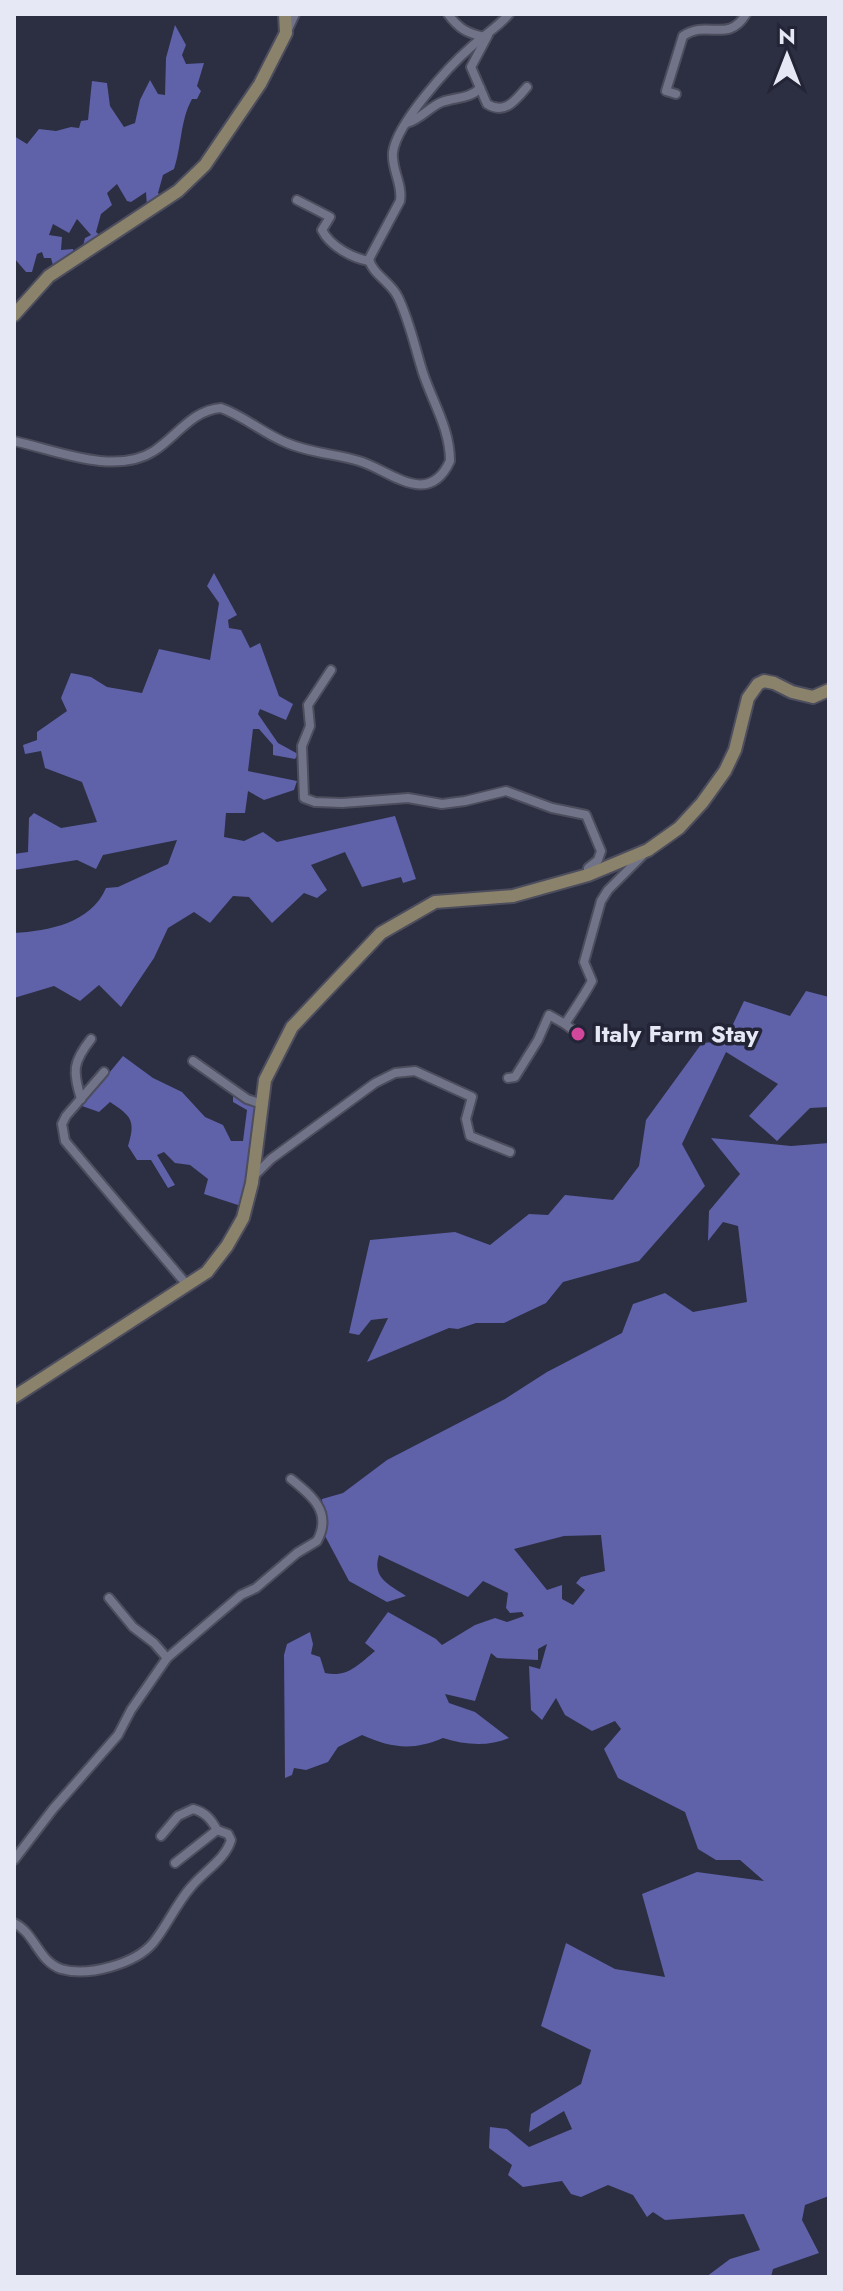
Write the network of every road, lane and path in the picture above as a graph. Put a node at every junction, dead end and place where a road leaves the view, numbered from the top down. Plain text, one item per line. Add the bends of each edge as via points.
1 (285, 14) edge
2 (295, 14) edge
3 (448, 14) edge
4 (509, 14) edge
5 (746, 14) edge
6 (286, 33) junction
7 (486, 36) junction
8 (527, 87) dead end
9 (480, 88) junction
10 (676, 94) dead end
11 (405, 123) junction
12 (297, 200) dead end
13 (369, 261) junction
14 (14, 315) edge
15 (14, 441) edge
16 (331, 670) dead end
17 (829, 690) edge
18 (648, 850) junction
19 (588, 875) junction
20 (565, 1024) junction
21 (578, 1034) dead end
22 (91, 1039) dead end
23 (193, 1061) dead end
24 (104, 1072) dead end
25 (508, 1078) dead end
26 (81, 1099) junction
27 (262, 1104) junction
28 (510, 1152) dead end
29 (253, 1176) junction
30 (188, 1286) junction
31 (14, 1397) edge
32 (291, 1479) dead end
33 (109, 1598) dead end
34 (167, 1658) junction
35 (217, 1830) junction
36 (161, 1836) dead end
37 (14, 1860) edge
38 (175, 1863) dead end
39 (14, 1923) edge

1 - 6 street
2 - 6 street
3 - 7 street via 466,33
4 - 7 street
5 - 10 street via 730,30 700,29 683,36 666,85 669,94
6 - 14 street via 260,84 205,165 178,191 49,276
7 - 9 street via 472,62
7 - 11 street via 457,59
8 - 9 street via 510,105 498,108 487,104
9 - 11 street
11 - 13 street via 392,156 400,201
12 - 13 street via 330,217 322,230 331,242
13 - 15 street via 397,295 447,433 450,461 429,483 408,484 362,462 297,447 221,408 186,423 154,451 133,460 96,460
16 - 19 street via 308,705 310,726 302,746 304,798 342,803 408,798 442,804 506,791 586,815 601,851
17 - 18 street via 813,697 774,683 758,684 748,698 725,771 690,816
18 - 19 street
18 - 20 street via 604,895 584,962 592,981
19 - 27 street via 513,896 435,902 381,933 292,1027 265,1080
20 - 21 street
20 - 25 street via 549,1015 515,1077
22 - 26 street via 74,1071
23 - 27 street
24 - 26 street
26 - 30 street via 62,1124 65,1141
27 - 29 street
28 - 29 street via 470,1136 466,1119 472,1097 407,1070 375,1083
29 - 30 street via 243,1218 227,1246
30 - 31 street
32 - 34 street via 320,1505 323,1522 317,1541 241,1595
33 - 34 street
34 - 37 street via 118,1735
35 - 36 street via 193,1809 178,1816
35 - 38 street
35 - 39 street via 231,1840 225,1853 179,1900 154,1942 130,1959 88,1971 64,1970 51,1965 24,1928

